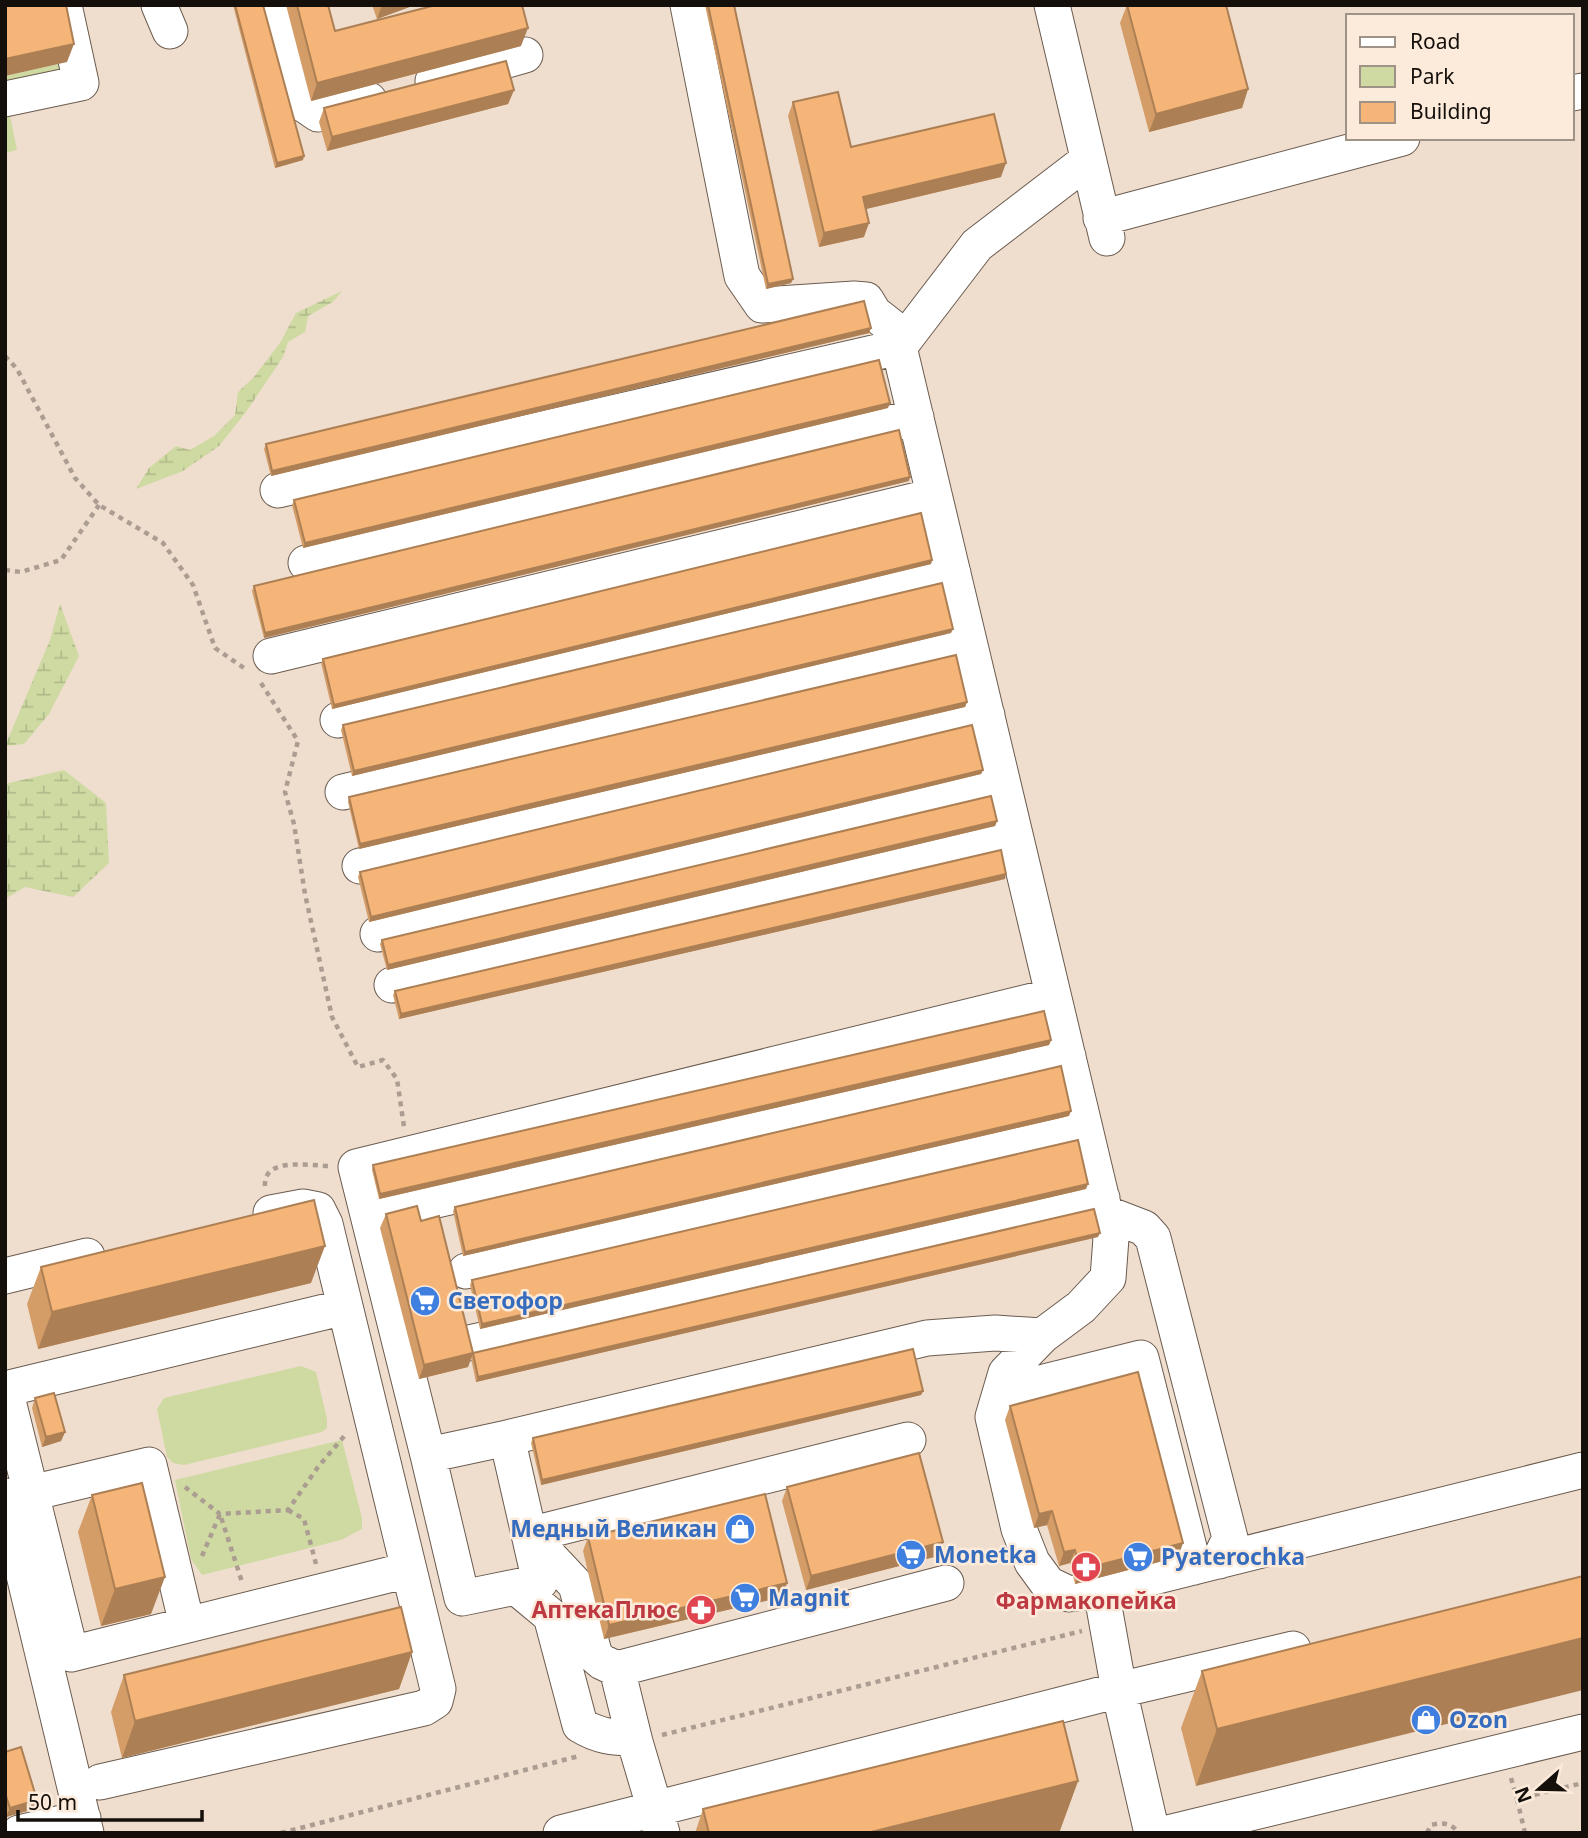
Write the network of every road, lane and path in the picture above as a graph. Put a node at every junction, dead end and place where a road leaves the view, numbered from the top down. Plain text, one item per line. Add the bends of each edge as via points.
1 (64, 5) edge
2 (273, 5) edge
3 (688, 5) edge
4 (1052, 5) edge
5 (525, 55) edge
6 (5, 99) edge
7 (1395, 140) edge
8 (1088, 160) junction
9 (903, 343) junction
10 (5, 356) edge
11 (11, 362) junction
12 (5, 366) edge
13 (916, 417) junction
14 (278, 490) dead end
15 (934, 496) junction
16 (99, 505) junction
17 (306, 563) dead end
18 (5, 570) edge
19 (953, 573) junction
20 (970, 643) junction
21 (259, 668) junction
22 (987, 715) junction
23 (338, 720) dead end
24 (1003, 784) junction
25 (343, 792) dead end
26 (1016, 837) junction
27 (360, 866) dead end
28 (378, 934) dead end
29 (392, 985) dead end
30 (1054, 996) junction
31 (1068, 1056) junction
32 (1085, 1129) junction
33 (404, 1155) junction
34 (356, 1167) junction
35 (1103, 1205) junction
36 (375, 1213) dead end
37 (259, 1216) joint
38 (112, 1251) edge
39 (466, 1271) dead end
40 (5, 1276) edge
41 (345, 1307) junction
42 (1042, 1336) junction
43 (469, 1343) edge
44 (5, 1389) edge
45 (1000, 1393) junction
46 (368, 1401) junction
47 (507, 1438) junction
48 (908, 1440) dead end
49 (428, 1455) junction
50 (149, 1465) junction
51 (1583, 1470) edge
52 (18, 1494) edge
53 (288, 1510) junction
54 (220, 1514) junction
55 (529, 1535) junction
56 (13, 1555) edge
57 (1207, 1564) junction
58 (408, 1570) junction
59 (946, 1583) dead end
60 (516, 1587) junction
61 (179, 1590) junction
62 (1101, 1590) junction
63 (323, 1591) junction
64 (250, 1610) junction
65 (187, 1625) junction
66 (1107, 1625) junction
67 (1318, 1643) edge
68 (58, 1657) junction
69 (617, 1669) junction
70 (1119, 1689) junction
71 (1583, 1732) edge
72 (635, 1740) junction
73 (1504, 1751) junction
74 (583, 1755) dead end
75 (100, 1782) dead end
76 (1583, 1783) edge
77 (1517, 1799) junction
78 (659, 1820) edge
79 (84, 1825) edge
80 (19, 1833) edge
81 (281, 1833) edge
82 (561, 1833) edge
83 (1152, 1833) edge
84 (1168, 1833) edge
85 (1427, 1833) edge
86 (1459, 1833) edge
87 (1525, 1833) edge

1 - 6 street via 80,83
2 - 5 street via 299,101 318,114
3 - 9 street via 742,276 762,305 866,300
4 - 8 street
7 - 8 street via 1104,228
8 - 9 street via 978,245
9 - 13 street
9 - 14 street
10 - 11 path
11 - 12 path
11 - 16 path via 75,478
13 - 15 street
13 - 17 street
15 - 19 street
15 - 21 street
16 - 18 path via 61,560 20,572
16 - 21 path via 163,543 193,585 215,648
19 - 20 street
19 - 23 street
20 - 22 street
20 - 25 street
21 - 33 path via 298,741 285,792 332,1017 358,1067 383,1060 397,1079
22 - 24 street
22 - 27 street
24 - 26 street
24 - 28 street
26 - 29 street
26 - 30 street
30 - 31 street
30 - 33 street
31 - 32 street
31 - 36 street
32 - 35 street
32 - 39 street
33 - 34 street
34 - 37 path via 282,1165 270,1171
34 - 49 street
35 - 42 street via 1111,1238 1108,1278 1081,1307
35 - 43 street
35 - 57 street via 1153,1238 1230,1538
37 - 41 street via 303,1207 317,1210 325,1224
38 - 40 street
41 - 44 street
41 - 46 street
42 - 45 street via 1006,1373
42 - 47 street via 995,1333 927,1338
44 - 52 street
45 - 57 street via 1141,1358
45 - 62 street via 993,1417 1019,1529 1032,1562 1048,1584 1069,1594
46 - 53 path
46 - 58 street
47 - 49 street
47 - 55 street
48 - 55 street
49 - 60 street via 462,1598
50 - 52 street
50 - 54 path
50 - 61 street
51 - 57 street
52 - 56 street
52 - 68 street
53 - 54 path
53 - 63 path via 304,1519
54 - 61 path via 196,1569
54 - 64 path
55 - 60 street via 540,1582
55 - 69 street via 576,1585 595,1657
56 - 68 street
57 - 62 street
58 - 63 street
58 - 75 street via 438,1689 435,1701 424,1708
59 - 69 street
60 - 72 street via 551,1616 580,1725 593,1733
61 - 65 street
62 - 66 street
63 - 64 street
64 - 65 street
65 - 68 street
66 - 70 street
66 - 72 path
67 - 70 street
68 - 79 street
69 - 72 street
70 - 78 street
70 - 83 street
71 - 73 street
72 - 78 street
73 - 77 path
73 - 84 street
74 - 81 path
76 - 77 path
77 - 87 path
78 - 82 street
79 - 80 street
85 - 86 path via 1431,1825 1442,1823

